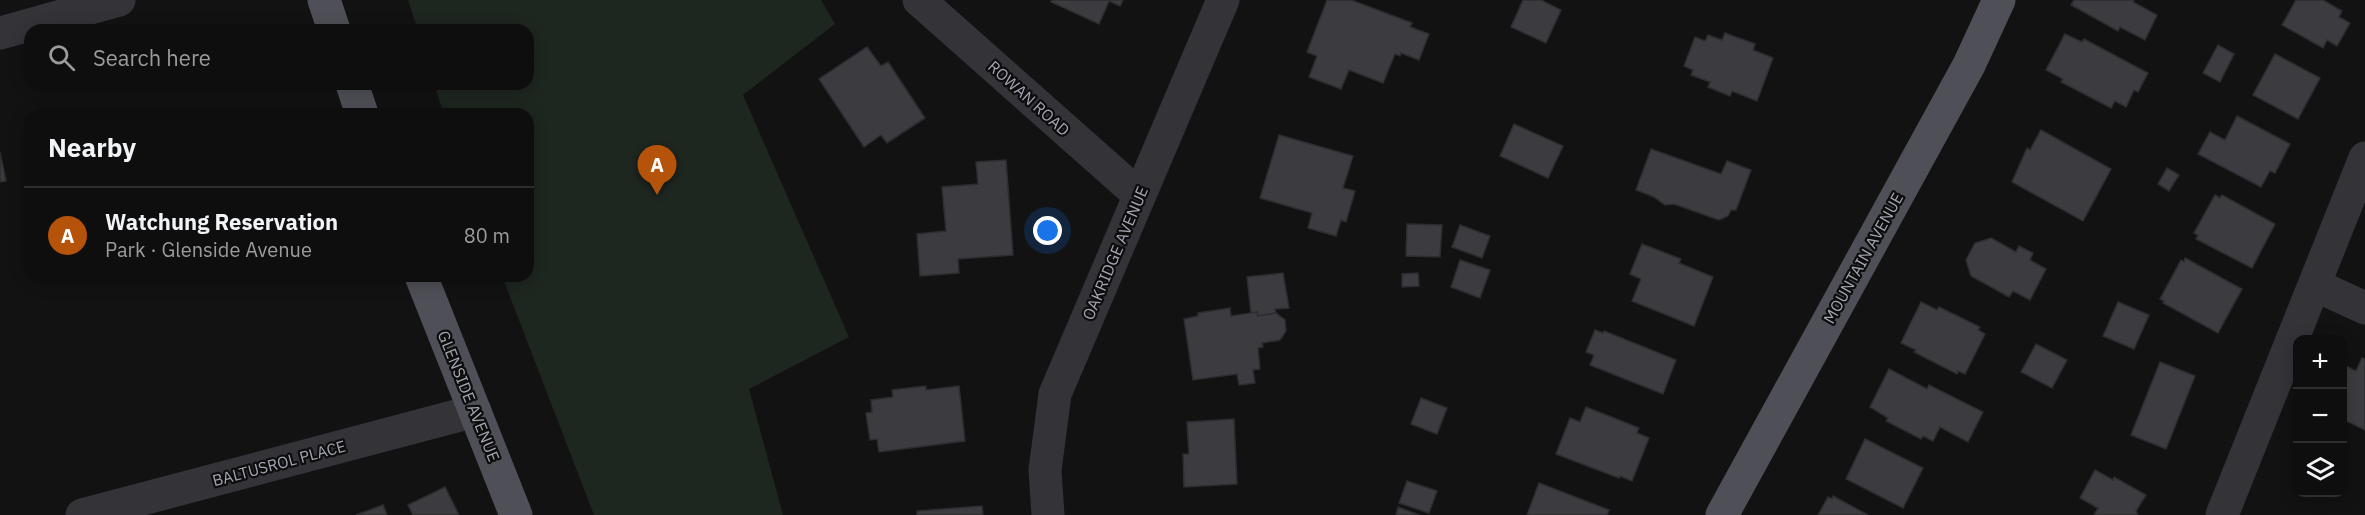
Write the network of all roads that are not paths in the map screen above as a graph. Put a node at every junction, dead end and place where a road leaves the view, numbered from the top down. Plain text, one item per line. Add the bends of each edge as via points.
1 (119, 0) edge
2 (324, 0) edge
3 (919, 0) edge
4 (1223, 0) edge
5 (1999, 0) edge
6 (32, 24) edge
7 (332, 24) edge
8 (24, 26) edge
9 (0, 33) edge
10 (354, 90) edge
11 (360, 108) edge
12 (2365, 158) edge
13 (1139, 195) junction
14 (423, 282) edge
15 (2315, 285) junction
16 (2365, 308) edge
17 (475, 411) junction
18 (82, 515) edge
19 (516, 515) edge
20 (1048, 515) edge
21 (1722, 515) edge
22 (2222, 515) edge

1 - 6 street
2 - 7 main road
3 - 13 street, ROWAN ROAD
4 - 13 street, OAKRIDGE AVENUE
5 - 21 main road, MOUNTAIN AVENUE via 1969,64
8 - 9 street
10 - 11 main road
12 - 15 street
13 - 20 street, OAKRIDGE AVENUE via 1055,394 1045,470
14 - 17 main road, GLENSIDE AVENUE
15 - 16 street
15 - 22 street
17 - 18 street, BALTUSROL PLACE
17 - 19 main road, GLENSIDE AVENUE

